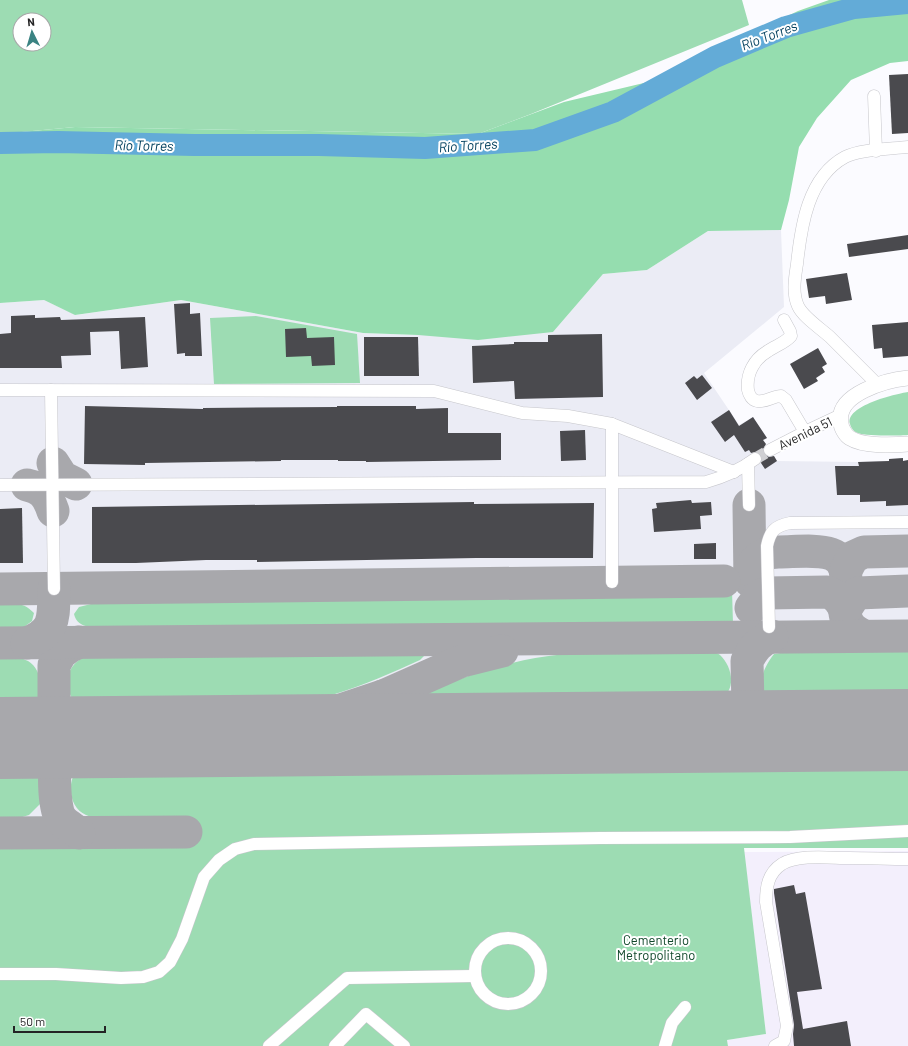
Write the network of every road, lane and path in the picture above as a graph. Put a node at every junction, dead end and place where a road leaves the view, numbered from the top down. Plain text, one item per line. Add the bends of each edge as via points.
1 (874, 96) dead end
2 (908, 147) edge
3 (876, 151) junction
4 (784, 320) dead end
5 (908, 378) edge
6 (877, 384) junction
7 (0, 390) edge
8 (50, 390) junction
9 (839, 416) junction
10 (612, 424) junction
11 (805, 432) junction
12 (908, 444) edge
13 (770, 450) tunnel mouth
14 (734, 472) junction
15 (612, 483) junction
16 (0, 485) edge
17 (53, 485) junction
18 (749, 505) dead end
19 (908, 522) edge
20 (612, 582) dead end
21 (54, 589) dead end
22 (769, 627) dead end
23 (908, 831) edge
24 (908, 859) edge
25 (0, 974) edge
26 (474, 976) junction
27 (685, 1007) dead end
28 (341, 1044) edge
29 (269, 1046) edge
30 (404, 1046) edge
31 (665, 1046) edge
32 (775, 1046) edge

1 - 3 street
2 - 3 street
3 - 6 street via 846,156 833,166 820,182 807,210 800,234 795,292 801,312
4 - 11 street via 790,336 758,358 749,374 749,394 757,401 781,396
5 - 6 main road, Avenida 51
6 - 9 main road, Avenida 51 via 859,393 845,406
7 - 8 street
8 - 10 street via 434,391 522,413 568,416
8 - 17 street
9 - 11 street, Avenida 51
9 - 12 main road, Avenida 51 via 841,428 849,438 863,443
10 - 14 street
10 - 15 street
11 - 13 street, Avenida 51
14 - 15 street via 706,482
14 - 18 street via 752,462
15 - 17 street
15 - 20 street
16 - 17 street
17 - 21 street
19 - 22 street via 790,523 773,530 767,546
23 - 25 street via 790,838 600,838 254,844 235,849 219,860 204,877 182,939 170,962 159,972 143,977 121,978
24 - 32 street via 815,857 788,862 771,875 766,889 766,902 787,1026 784,1041
26 - 26 street via 478,988 486,997 497,1003 509,1005 521,1002 532,995 539,984 542,972 540,960 534,949 512,938 500,938 488,943 480,952 474,964
26 - 29 street via 347,978
27 - 31 street via 672,1023
28 - 30 street via 366,1014

